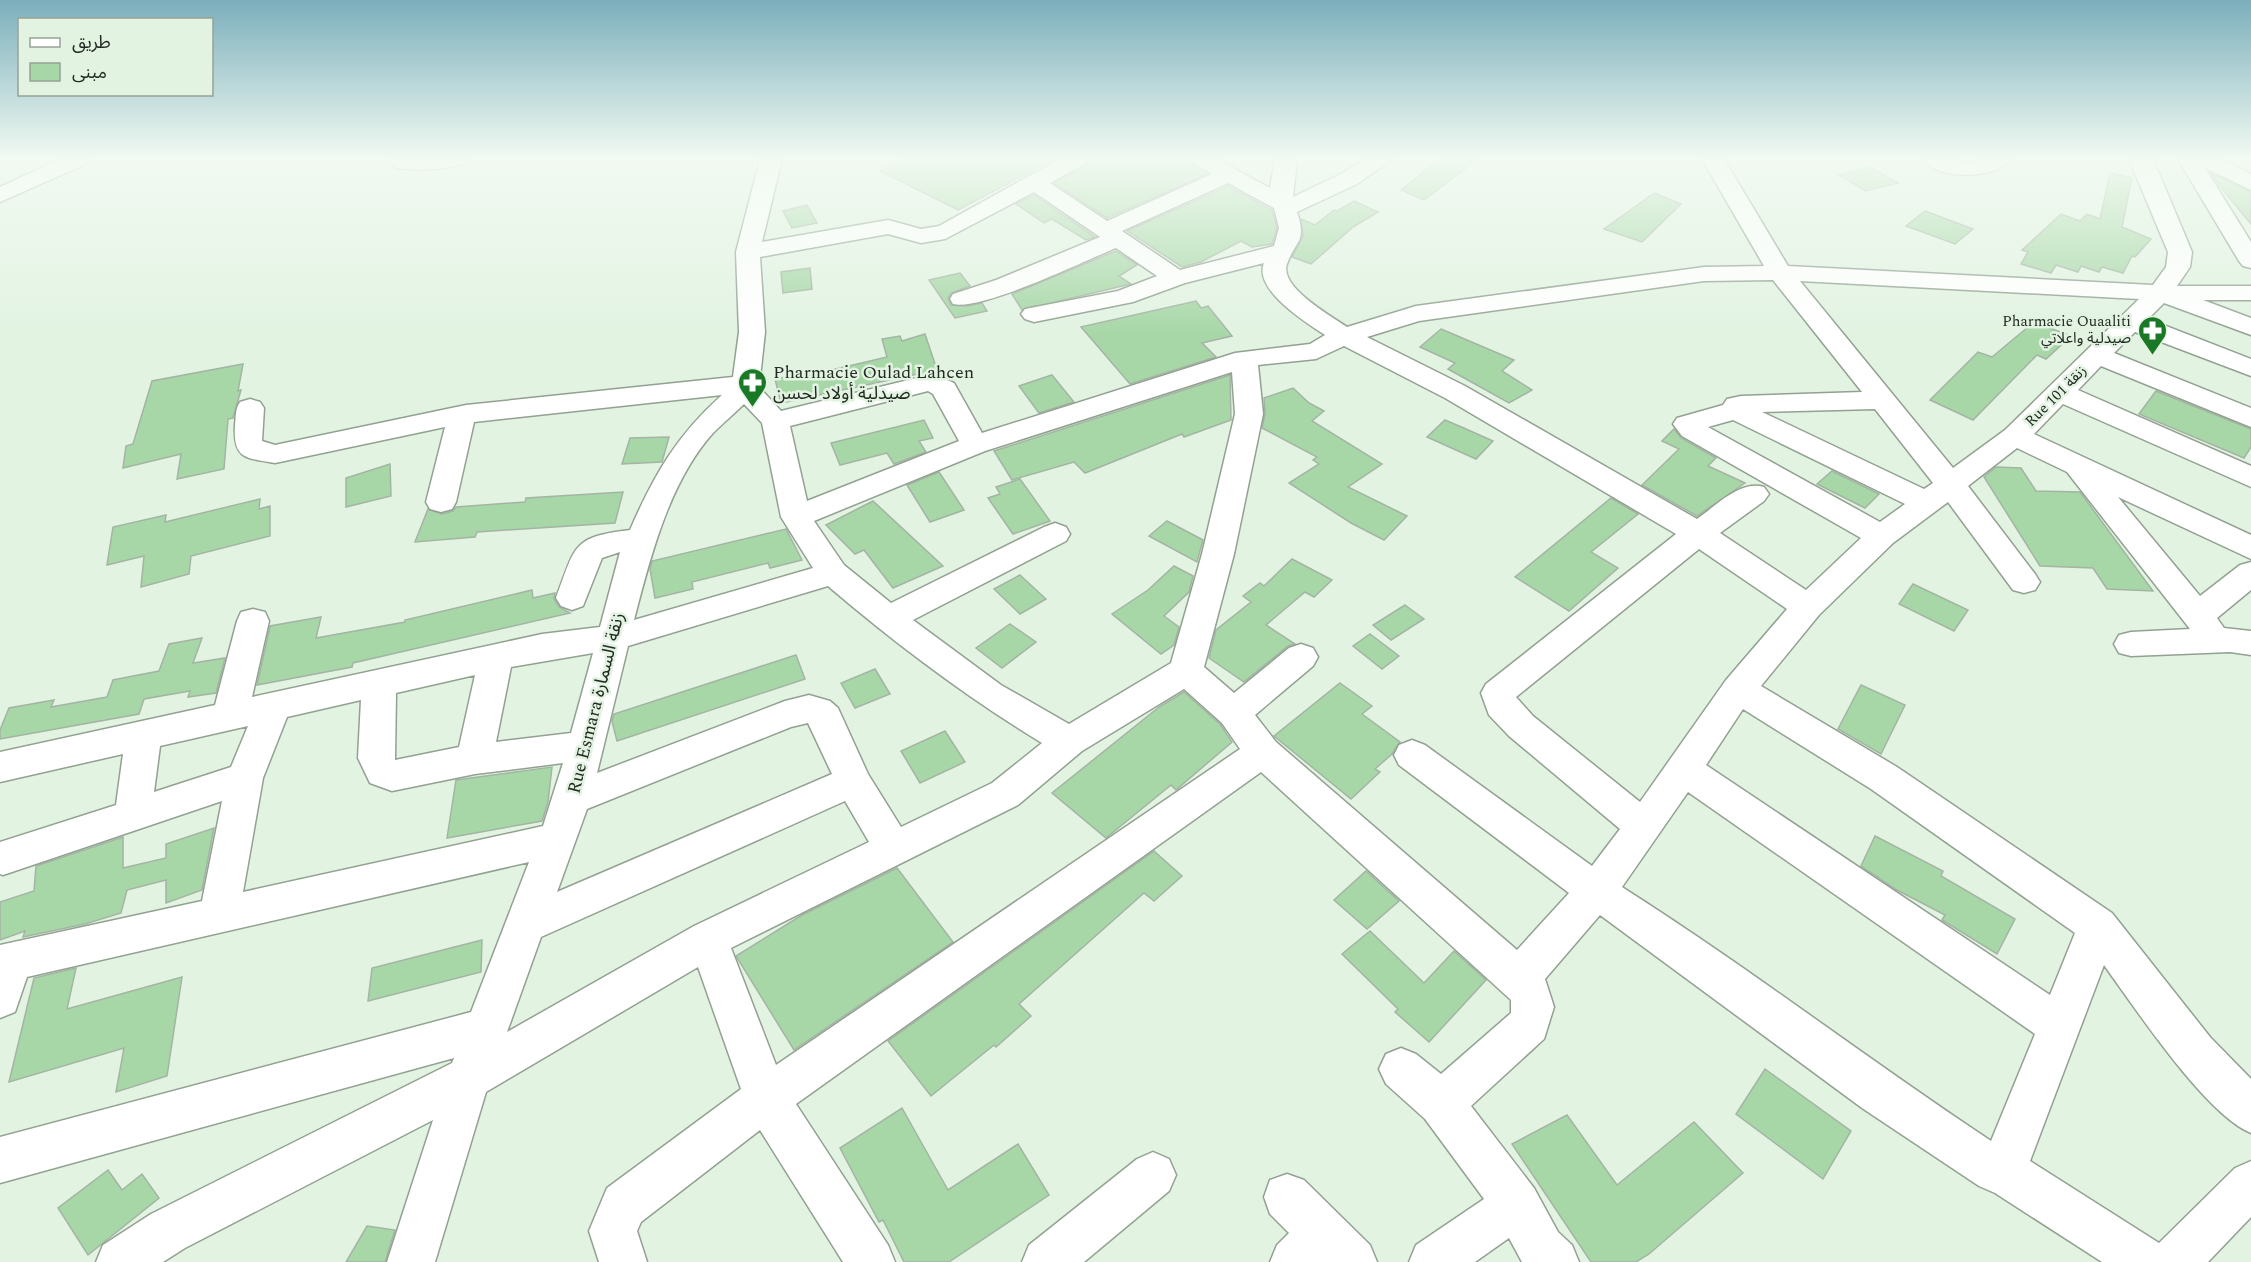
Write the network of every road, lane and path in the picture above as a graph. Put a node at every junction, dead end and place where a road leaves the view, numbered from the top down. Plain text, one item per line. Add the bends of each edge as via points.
1 (756, 218) edge
2 (970, 218) edge
3 (1087, 218) edge
4 (1145, 218) edge
5 (1289, 218) edge
6 (1747, 218) edge
7 (2165, 218) edge
8 (2225, 218) edge
9 (1112, 235) junction
10 (1283, 251) junction
11 (748, 252) junction
12 (2251, 261) edge
13 (1779, 273) junction
14 (1176, 278) junction
15 (2160, 293) junction
16 (2251, 293) edge
17 (962, 298) dead end
18 (1034, 314) dead end
19 (2132, 322) junction
20 (2251, 327) edge
21 (1343, 336) junction
22 (2097, 355) junction
23 (1244, 359) junction
24 (2251, 368) edge
25 (746, 386) junction
26 (2060, 392) junction
27 (1883, 400) junction
28 (250, 408) dead end
29 (1736, 410) junction
30 (462, 415) junction
31 (2251, 418) edge
32 (775, 421) junction
33 (2015, 436) junction
34 (975, 445) junction
35 (2075, 464) junction
36 (2251, 477) edge
37 (1951, 485) junction
38 (1754, 494) dead end
39 (441, 502) dead end
40 (1926, 502) junction
41 (796, 517) junction
42 (1698, 533) junction
43 (1055, 534) dead end
44 (1882, 536) junction
45 (641, 539) junction
46 (2251, 548) edge
47 (833, 573) junction
48 (2251, 573) edge
49 (2024, 582) dead end
50 (572, 598) dead end
51 (1808, 607) junction
52 (888, 619) junction
53 (253, 621) dead end
54 (2207, 629) junction
55 (615, 638) junction
56 (2251, 643) edge
57 (2131, 644) dead end
58 (496, 657) junction
59 (1301, 657) dead end
60 (1186, 670) junction
61 (379, 683) junction
62 (1738, 689) junction
63 (273, 707) junction
64 (1234, 713) junction
65 (230, 716) junction
66 (143, 735) junction
67 (1069, 741) junction
68 (587, 746) junction
69 (1263, 752) junction
70 (1412, 755) dead end
71 (475, 759) junction
72 (0, 767) edge
73 (1683, 769) junction
74 (245, 778) junction
75 (853, 781) junction
76 (572, 799) junction
77 (133, 817) junction
78 (1644, 826) junction
79 (557, 839) junction
80 (894, 849) junction
81 (3, 858) dead end
82 (1596, 891) junction
83 (219, 915) junction
84 (524, 925) junction
85 (2098, 926) junction
86 (708, 939) junction
87 (3, 974) edge
88 (1519, 978) junction
89 (2061, 1027) junction
90 (486, 1029) junction
91 (1401, 1069) dead end
92 (468, 1078) junction
93 (766, 1098) junction
94 (1441, 1103) junction
95 (2251, 1111) edge
96 (0, 1160) edge
97 (2000, 1169) junction
98 (1153, 1175) dead end
99 (2251, 1184) edge
100 (1287, 1197) dead end
101 (1516, 1205) junction
102 (1323, 1252) edge
103 (120, 1262) edge
104 (411, 1262) edge
105 (623, 1262) edge
106 (871, 1262) edge
107 (1046, 1262) edge
108 (1433, 1262) edge
109 (1555, 1262) edge
110 (2145, 1262) edge
111 (2174, 1262) edge

1 - 11 street
2 - 11 street via 932,236 888,227
3 - 9 street
4 - 9 street
5 - 10 street via 1291,228
6 - 13 street
7 - 15 street, Rue 101 زنقة via 2180,252 2178,267
8 - 12 street
9 - 14 street
9 - 17 street via 1005,285
10 - 14 street
10 - 21 street via 1274,266 1283,290 1309,315
11 - 25 street via 752,332
13 - 15 street
13 - 21 street via 1704,274 1416,314
13 - 27 street
14 - 18 street via 1124,297
15 - 16 street
15 - 19 street, Rue 101 زنقة
15 - 20 street
19 - 22 street, Rue 101 زنقة
19 - 24 street
21 - 23 street via 1316,351
21 - 42 street via 1455,392
22 - 26 street, Rue 101 زنقة
22 - 31 street
23 - 34 street
23 - 60 street via 1249,414 1218,554
25 - 30 street
25 - 32 street
25 - 45 street, Rue Esmara زنقة السمارة via 703,427 684,453
26 - 33 street, Rue 101 زنقة
26 - 36 street
27 - 29 street via 1741,404
27 - 37 street
28 - 30 street via 248,445 275,454
29 - 40 street
29 - 44 street via 1690,422 1688,427
30 - 39 street
32 - 34 street via 933,382 944,389
32 - 41 street
33 - 35 street
33 - 37 street, Rue 101 زنقة
34 - 41 street
35 - 46 street
35 - 54 street
37 - 40 street, Rue 101 زنقة
37 - 49 street
38 - 42 street
40 - 44 street, Rue 101 زنقة
41 - 47 street
42 - 51 street
42 - 78 street via 1498,693 1501,705 1521,726
43 - 52 street
44 - 51 street, Rue 101 زنقة
45 - 50 street via 602,544 589,552
45 - 55 street, Rue Esmara زنقة السمارة
47 - 52 street
47 - 55 street
48 - 54 street
51 - 62 street, Rue 101 زنقة
52 - 67 street via 989,694
53 - 65 street
54 - 56 street via 2230,640
54 - 57 street
55 - 58 street
55 - 68 street, Rue Esmara زنقة السمارة
58 - 61 street
58 - 71 street
59 - 64 street
60 - 64 street
60 - 67 street
61 - 63 street
61 - 71 street via 376,758 383,772 392,776
62 - 73 street, Rue 101 زنقة
62 - 85 street via 1884,778
63 - 65 street
63 - 74 street
64 - 69 street
65 - 66 street
66 - 72 street
66 - 77 street
67 - 80 street via 1005,794
68 - 71 street
68 - 76 street, Rue Esmara زنقة السمارة
69 - 88 street
69 - 93 street
70 - 82 street
73 - 78 street, Rue 101 زنقة
73 - 89 street
74 - 77 street
74 - 83 street
75 - 76 street via 826,718 809,709
75 - 80 street
75 - 84 street
76 - 79 street, Rue Esmara زنقة السمارة
77 - 81 street
78 - 82 street, Rue 101 زنقة
79 - 83 street
79 - 84 street, Rue Esmara زنقة السمارة
80 - 86 street
82 - 88 street, Rue 101 زنقة
82 - 97 street via 1878,1092 1986,1166
83 - 87 street
84 - 90 street, Rue Esmara زنقة السمارة
85 - 89 street
85 - 95 street via 2195,1052
86 - 92 street
86 - 93 street
88 - 94 street via 1532,993 1534,1010 1529,1025
89 - 97 street via 2012,1150
90 - 92 street, Rue Esmara زنقة السمارة
90 - 96 street
91 - 94 street
92 - 103 street via 177,1225
92 - 104 street, Rue Esmara زنقة السمارة
93 - 105 street via 624,1205 613,1231
93 - 106 street
94 - 101 street
97 - 110 street
98 - 107 street
99 - 111 street
100 - 102 street
101 - 108 street
101 - 109 street via 1541,1249

